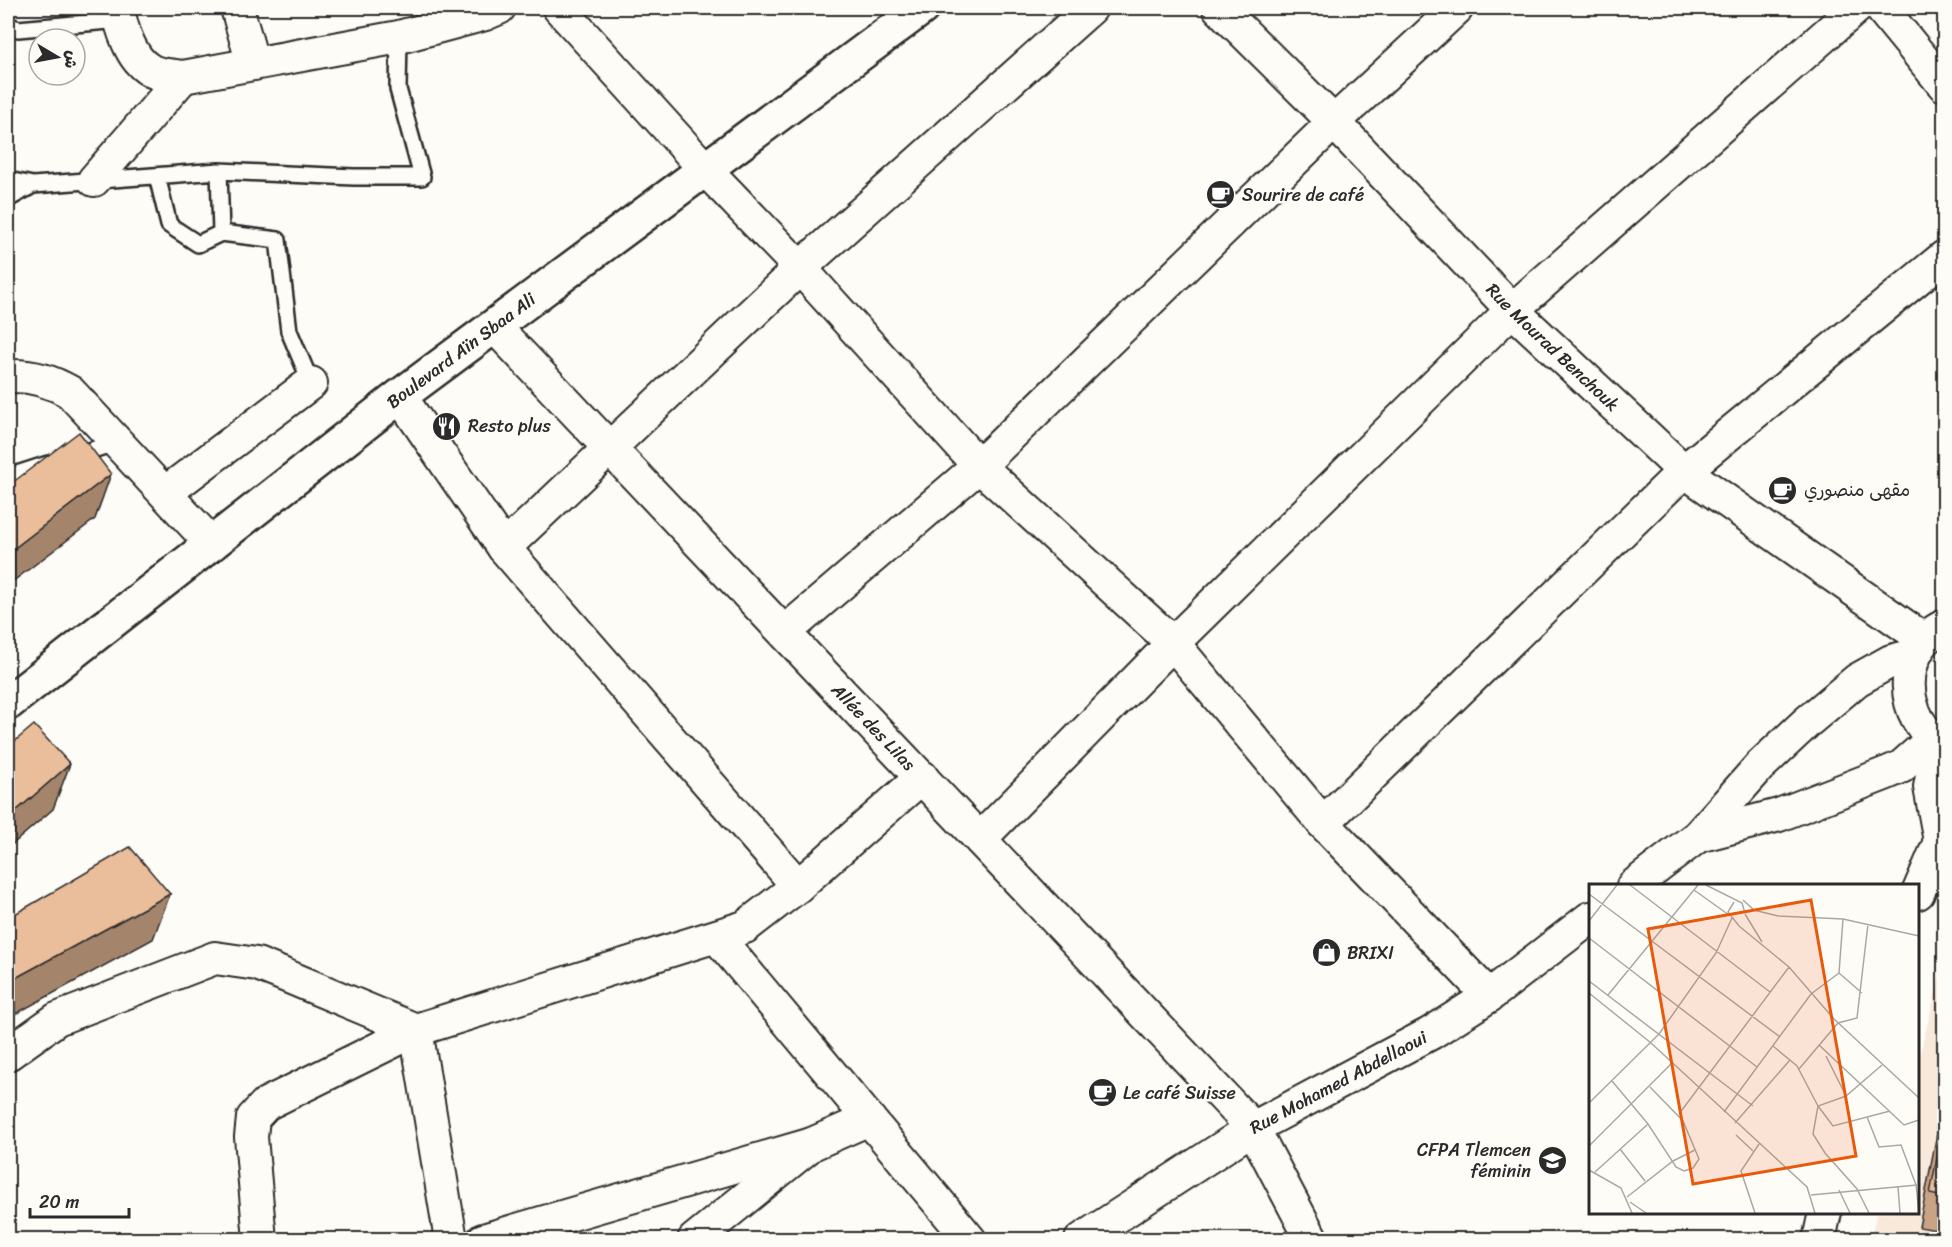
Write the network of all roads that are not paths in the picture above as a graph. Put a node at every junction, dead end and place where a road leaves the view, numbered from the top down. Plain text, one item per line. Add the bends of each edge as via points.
1 (237, 8) edge
2 (499, 8) edge
3 (559, 8) edge
4 (922, 8) edge
5 (1091, 8) edge
6 (1219, 8) edge
7 (1457, 8) edge
8 (1857, 8) edge
9 (1881, 8) edge
10 (119, 14) edge
11 (8, 25) edge
12 (399, 37) junction
13 (253, 64) junction
14 (183, 77) junction
15 (1944, 85) edge
16 (1334, 122) junction
17 (704, 168) junction
18 (219, 171) junction
19 (157, 176) junction
20 (8, 180) edge
21 (94, 180) junction
22 (33, 185) junction
23 (8, 199) edge
24 (220, 233) junction
25 (1944, 257) edge
26 (800, 268) junction
27 (1512, 310) junction
28 (494, 326) junction
29 (8, 376) edge
30 (311, 383) joint
31 (400, 396) junction
32 (117, 442) junction
33 (611, 448) junction
34 (979, 466) junction
35 (1684, 471) junction
36 (8, 477) edge
37 (165, 493) junction
38 (212, 544) junction
39 (504, 548) junction
40 (785, 632) junction
41 (1928, 640) edge
42 (1173, 643) junction
43 (8, 703) edge
44 (1940, 743) edge
45 (922, 777) junction
46 (1323, 823) junction
47 (1698, 836) junction
48 (1942, 837) edge
49 (980, 839) junction
50 (1634, 884) edge
51 (798, 886) junction
52 (1919, 889) edge
53 (1589, 919) edge
54 (717, 937) junction
55 (1489, 996) junction
56 (416, 1030) junction
57 (8, 1054) edge
58 (869, 1119) junction
59 (1253, 1128) junction
60 (812, 1144) junction
61 (1825, 1214) edge
62 (260, 1239) edge
63 (451, 1239) edge
64 (483, 1239) edge
65 (694, 1239) edge
66 (970, 1239) edge
67 (1082, 1239) edge
68 (1312, 1239) edge
69 (1819, 1239) edge

1 - 13 street
2 - 12 street
3 - 17 street
4 - 17 main road, Boulevard Aïn Sbaa Ali
5 - 26 street
6 - 16 street, Rue Mourad Benchouk
7 - 16 street
8 - 27 street
9 - 15 street
10 - 11 lane via 18,29
10 - 14 street via 133,52 150,70
12 - 13 street
12 - 18 lane via 398,89 422,177
13 - 14 street
14 - 21 street
16 - 27 street, Rue Mourad Benchouk
16 - 34 street
17 - 26 street
17 - 28 main road, Boulevard Aïn Sbaa Ali
18 - 19 lane
18 - 24 lane
19 - 21 lane
19 - 24 lane via 169,225 198,244
20 - 22 lane
21 - 22 lane
22 - 23 lane
24 - 30 lane via 278,240 289,331
25 - 35 street
26 - 33 street
26 - 34 street
27 - 35 street, Rue Mourad Benchouk
27 - 42 street
28 - 31 main road, Boulevard Aïn Sbaa Ali
28 - 33 street, Allée des Lilas
29 - 32 street via 39,378 70,392
30 - 37 street
31 - 38 main road, Boulevard Aïn Sbaa Ali
31 - 39 street
32 - 36 lane
32 - 37 street
33 - 39 street
33 - 40 street, Allée des Lilas
34 - 40 street
34 - 42 street
35 - 41 street, Rue Mourad Benchouk
35 - 46 street
37 - 38 street
38 - 43 main road, Boulevard Aïn Sbaa Ali
39 - 51 street
40 - 45 street, Allée des Lilas
41 - 44 street via 1909,673 1908,691 1921,726
41 - 47 street via 1857,680 1807,722 1760,766
42 - 46 street
42 - 49 street
44 - 47 street via 1894,770 1779,815
44 - 48 street via 1930,787
45 - 49 street, Allée des Lilas
45 - 51 street
46 - 55 street
47 - 50 street
48 - 52 street
49 - 59 street, Allée des Lilas
51 - 54 street via 745,927
53 - 55 street, Rue Mohamed Abdellaoui
54 - 56 street
54 - 58 street
55 - 59 street, Rue Mohamed Abdellaoui via 1431,1033
56 - 57 street via 257,964 215,958 57,1019
56 - 62 street via 266,1104 253,1118 251,1137
56 - 63 street
58 - 60 street
58 - 66 street
59 - 67 street, Rue Mohamed Abdellaoui
59 - 68 street, Allée des Lilas
60 - 64 street
60 - 65 street
61 - 69 street

